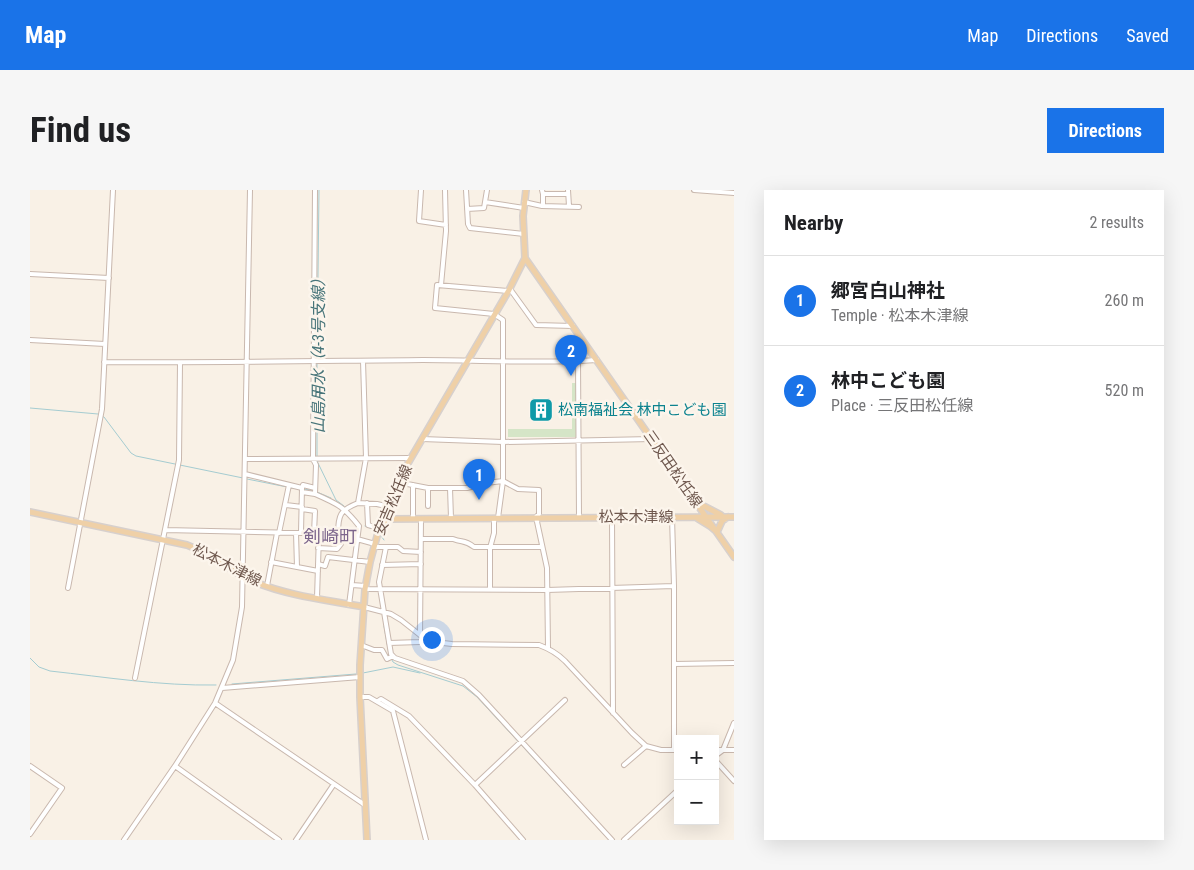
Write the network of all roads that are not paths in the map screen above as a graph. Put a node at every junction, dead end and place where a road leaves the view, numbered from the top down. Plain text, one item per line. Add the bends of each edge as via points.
1 (113, 190) edge
2 (250, 190) edge
3 (315, 190) edge
4 (421, 190) edge
5 (445, 190) edge
6 (466, 190) edge
7 (487, 190) edge
8 (526, 190) edge
9 (694, 190) edge
10 (542, 192) edge
11 (568, 192) edge
12 (734, 193) edge
13 (485, 202) junction
14 (524, 205) junction
15 (543, 206) junction
16 (569, 206) junction
17 (579, 207) dead end
18 (467, 209) junction
19 (446, 225) junction
20 (524, 234) junction
21 (525, 258) junction
22 (30, 274) edge
23 (109, 278) junction
24 (441, 285) junction
25 (509, 290) junction
26 (494, 314) junction
27 (573, 326) junction
28 (30, 340) edge
29 (105, 344) junction
30 (597, 360) junction
31 (364, 361) junction
32 (468, 361) junction
33 (578, 361) junction
34 (104, 362) junction
35 (247, 362) junction
36 (316, 362) junction
37 (503, 362) junction
38 (180, 363) junction
39 (421, 439) junction
40 (652, 439) junction
41 (579, 441) junction
42 (503, 442) junction
43 (366, 458) junction
44 (410, 458) junction
45 (245, 459) junction
46 (315, 459) junction
47 (245, 475) junction
48 (503, 481) junction
49 (397, 482) junction
50 (413, 485) junction
51 (289, 487) junction
52 (315, 488) junction
53 (428, 488) junction
54 (450, 488) junction
55 (302, 490) junction
56 (316, 494) junction
57 (696, 501) junction
58 (358, 503) junction
59 (367, 504) junction
60 (286, 505) junction
61 (428, 506) dead end
62 (390, 507) junction
63 (302, 508) junction
64 (345, 509) junction
65 (30, 512) edge
66 (536, 517) junction
67 (579, 517) junction
68 (612, 517) junction
69 (672, 517) junction
70 (690, 517) junction
71 (707, 517) junction
72 (730, 517) edge
73 (450, 518) junction
74 (496, 518) junction
75 (388, 519) junction
76 (413, 519) junction
77 (420, 519) junction
78 (79, 522) junction
79 (165, 530) junction
80 (378, 531) junction
81 (244, 532) junction
82 (717, 532) junction
83 (278, 533) junction
84 (298, 533) junction
85 (316, 533) junction
86 (340, 534) junction
87 (357, 538) junction
88 (421, 539) junction
89 (163, 540) junction
90 (374, 545) junction
91 (542, 547) junction
92 (318, 548) junction
93 (386, 548) junction
94 (490, 548) junction
95 (337, 549) junction
96 (421, 552) junction
97 (734, 557) edge
98 (337, 558) junction
99 (354, 559) junction
100 (271, 562) junction
101 (370, 562) junction
102 (318, 564) junction
103 (421, 564) junction
104 (382, 565) junction
105 (296, 567) junction
106 (318, 571) junction
107 (242, 576) junction
108 (352, 585) junction
109 (267, 586) junction
110 (674, 586) junction
111 (68, 588) dead end
112 (366, 588) junction
113 (379, 589) junction
114 (420, 589) junction
115 (490, 589) junction
116 (612, 589) junction
117 (547, 590) junction
118 (317, 598) junction
119 (349, 604) junction
120 (364, 608) junction
121 (383, 612) junction
122 (422, 636) junction
123 (390, 643) junction
124 (362, 645) junction
125 (548, 648) junction
126 (391, 657) junction
127 (734, 663) edge
128 (674, 664) junction
129 (360, 677) junction
130 (134, 678) dead end
131 (222, 688) junction
132 (360, 697) junction
133 (565, 700) dead end
134 (378, 701) junction
135 (215, 703) junction
136 (613, 714) junction
137 (734, 723) edge
138 (676, 735) edge
139 (520, 744) junction
140 (646, 746) junction
141 (674, 750) edge
142 (719, 750) edge
143 (723, 750) junction
144 (734, 750) edge
145 (719, 753) edge
146 (719, 764) edge
147 (624, 765) dead end
148 (30, 766) edge
149 (174, 766) junction
150 (734, 780) edge
151 (334, 784) junction
152 (475, 785) junction
153 (674, 794) edge
154 (365, 804) junction
155 (30, 834) edge
156 (124, 840) edge
157 (279, 840) edge
158 (296, 840) edge
159 (367, 840) edge
160 (426, 840) edge
161 (523, 840) edge
162 (612, 840) edge
163 (624, 840) edge

1 - 23 street
2 - 35 street
3 - 36 street
4 - 19 street via 419,222
5 - 19 street
6 - 18 street
7 - 13 street
8 - 14 main road, 安吉松任線
9 - 12 street
10 - 11 street
10 - 15 street
11 - 16 street
13 - 14 street
13 - 18 street via 484,208
14 - 15 street
14 - 20 main road, 安吉松任線
15 - 16 street
16 - 17 street
18 - 20 street via 468,224 472,229
19 - 24 street
20 - 21 main road, 安吉松任線
21 - 25 main road, 安吉松任線
21 - 27 main road, 三反田松任線
22 - 23 street
23 - 29 street
24 - 25 street
24 - 26 street via 437,285 436,308
25 - 26 main road, 安吉松任線
25 - 27 street via 536,325
26 - 32 main road, 安吉松任線
26 - 37 street via 502,320
27 - 30 main road, 三反田松任線
28 - 29 street
29 - 34 street
30 - 33 street
30 - 40 main road, 三反田松任線
31 - 32 street
31 - 36 street
31 - 43 street
32 - 37 street
32 - 39 main road, 安吉松任線
33 - 37 street
33 - 41 street
34 - 38 street
34 - 78 street via 101,414
35 - 36 street
35 - 38 street
35 - 45 street
36 - 46 street
37 - 42 street
38 - 79 street via 178,465
39 - 42 street
39 - 44 main road, 安吉松任線
40 - 41 street
40 - 57 main road, 三反田松任線
41 - 42 street
41 - 67 street
42 - 48 street
43 - 44 street
43 - 46 street
43 - 58 street
44 - 49 main road, 安吉松任線
45 - 46 street
45 - 47 street
46 - 52 street
47 - 51 street
47 - 81 street
48 - 54 street
48 - 66 street via 518,489 539,490 539,514
48 - 74 street
49 - 50 street
49 - 62 main road, 安吉松任線
50 - 53 street
50 - 76 street
51 - 55 street
51 - 60 street
52 - 55 street via 303,485
52 - 56 street
53 - 54 street
53 - 61 street
54 - 73 street
55 - 56 street
55 - 63 street
56 - 64 street
57 - 70 main road via 698,510
57 - 71 main road, 三反田松任線
57 - 72 main road via 709,510
58 - 59 street
58 - 64 street
59 - 62 street
59 - 80 street via 368,525
60 - 63 street
60 - 83 street
62 - 75 main road, 安吉松任線
63 - 84 street
63 - 85 street via 314,511
64 - 86 street via 338,519
64 - 87 street via 359,526
65 - 78 main road, 松本木津線
66 - 67 main road, 松本木津線
66 - 74 main road, 松本木津線
66 - 91 street
67 - 68 main road, 松本木津線
68 - 69 main road, 松本木津線
68 - 116 street
69 - 70 main road, 松本木津線
69 - 110 street
70 - 71 main road, 松本木津線
70 - 82 main road
71 - 72 main road, 松本木津線
71 - 82 main road, 三反田松任線
72 - 82 main road via 722,521
73 - 74 main road, 松本木津線
73 - 77 main road, 松本木津線
74 - 94 street
75 - 76 main road, 松本木津線
75 - 80 main road, 安吉松任線
76 - 77 main road, 松本木津線
77 - 88 street
78 - 89 main road, 松本木津線
78 - 111 street
79 - 81 street
79 - 89 street
80 - 90 main road, 安吉松任線
81 - 83 street
81 - 107 street
82 - 97 main road, 三反田松任線
83 - 84 street
83 - 100 street
84 - 85 street
84 - 105 street
85 - 86 street
85 - 92 street
86 - 87 street via 353,534
86 - 95 street via 341,544
87 - 90 street
87 - 99 street
88 - 94 street via 453,539 467,541 474,547
88 - 96 street
89 - 107 main road, 松本木津線 via 201,550
89 - 130 street
90 - 93 street
90 - 101 main road, 安吉松任線
91 - 94 street
91 - 117 street via 547,568
92 - 95 street
92 - 102 street
93 - 96 street
93 - 104 street
94 - 115 street
95 - 98 street
96 - 103 street
98 - 99 street
98 - 102 street via 328,558 325,566
99 - 101 street
99 - 108 street
100 - 105 street
100 - 109 street
101 - 112 main road, 安吉松任線
102 - 106 street
103 - 104 street
103 - 114 street
104 - 113 street
105 - 106 street
106 - 118 street
107 - 109 main road, 松本木津線
107 - 131 street via 240,627 233,660
108 - 112 street
108 - 119 street
109 - 118 main road, 松本木津線
110 - 116 street
110 - 128 street
112 - 113 street
112 - 120 main road, 安吉松任線
113 - 114 street
113 - 121 street
114 - 115 street
114 - 122 street
115 - 117 street
116 - 117 street
116 - 136 street
117 - 125 street
118 - 119 main road, 松本木津線
119 - 120 main road, 松本木津線
120 - 121 street
120 - 124 main road, 安吉松任線
121 - 122 street via 401,620
121 - 123 street
122 - 123 street via 420,642
122 - 125 street via 441,643 539,645
123 - 126 street
124 - 126 street via 382,650 385,658
124 - 129 main road, 安吉松任線
125 - 136 street via 565,661
126 - 139 street via 464,681
127 - 128 street
128 - 138 street
129 - 131 street
129 - 132 main road, 安吉松任線
131 - 135 street
132 - 134 street
132 - 154 main road, 安吉松任線
133 - 139 street
134 - 152 street via 382,699 409,716
134 - 160 street via 393,712
135 - 149 street
135 - 151 street
136 - 140 street
137 - 143 street
139 - 152 street
139 - 162 street
140 - 141 street
140 - 147 street
142 - 143 street
143 - 144 street
143 - 145 street
146 - 150 street
148 - 155 street via 62,788
149 - 156 street
149 - 157 street
151 - 154 street
151 - 158 street
152 - 161 street
153 - 163 street
154 - 159 main road, 安吉松任線

